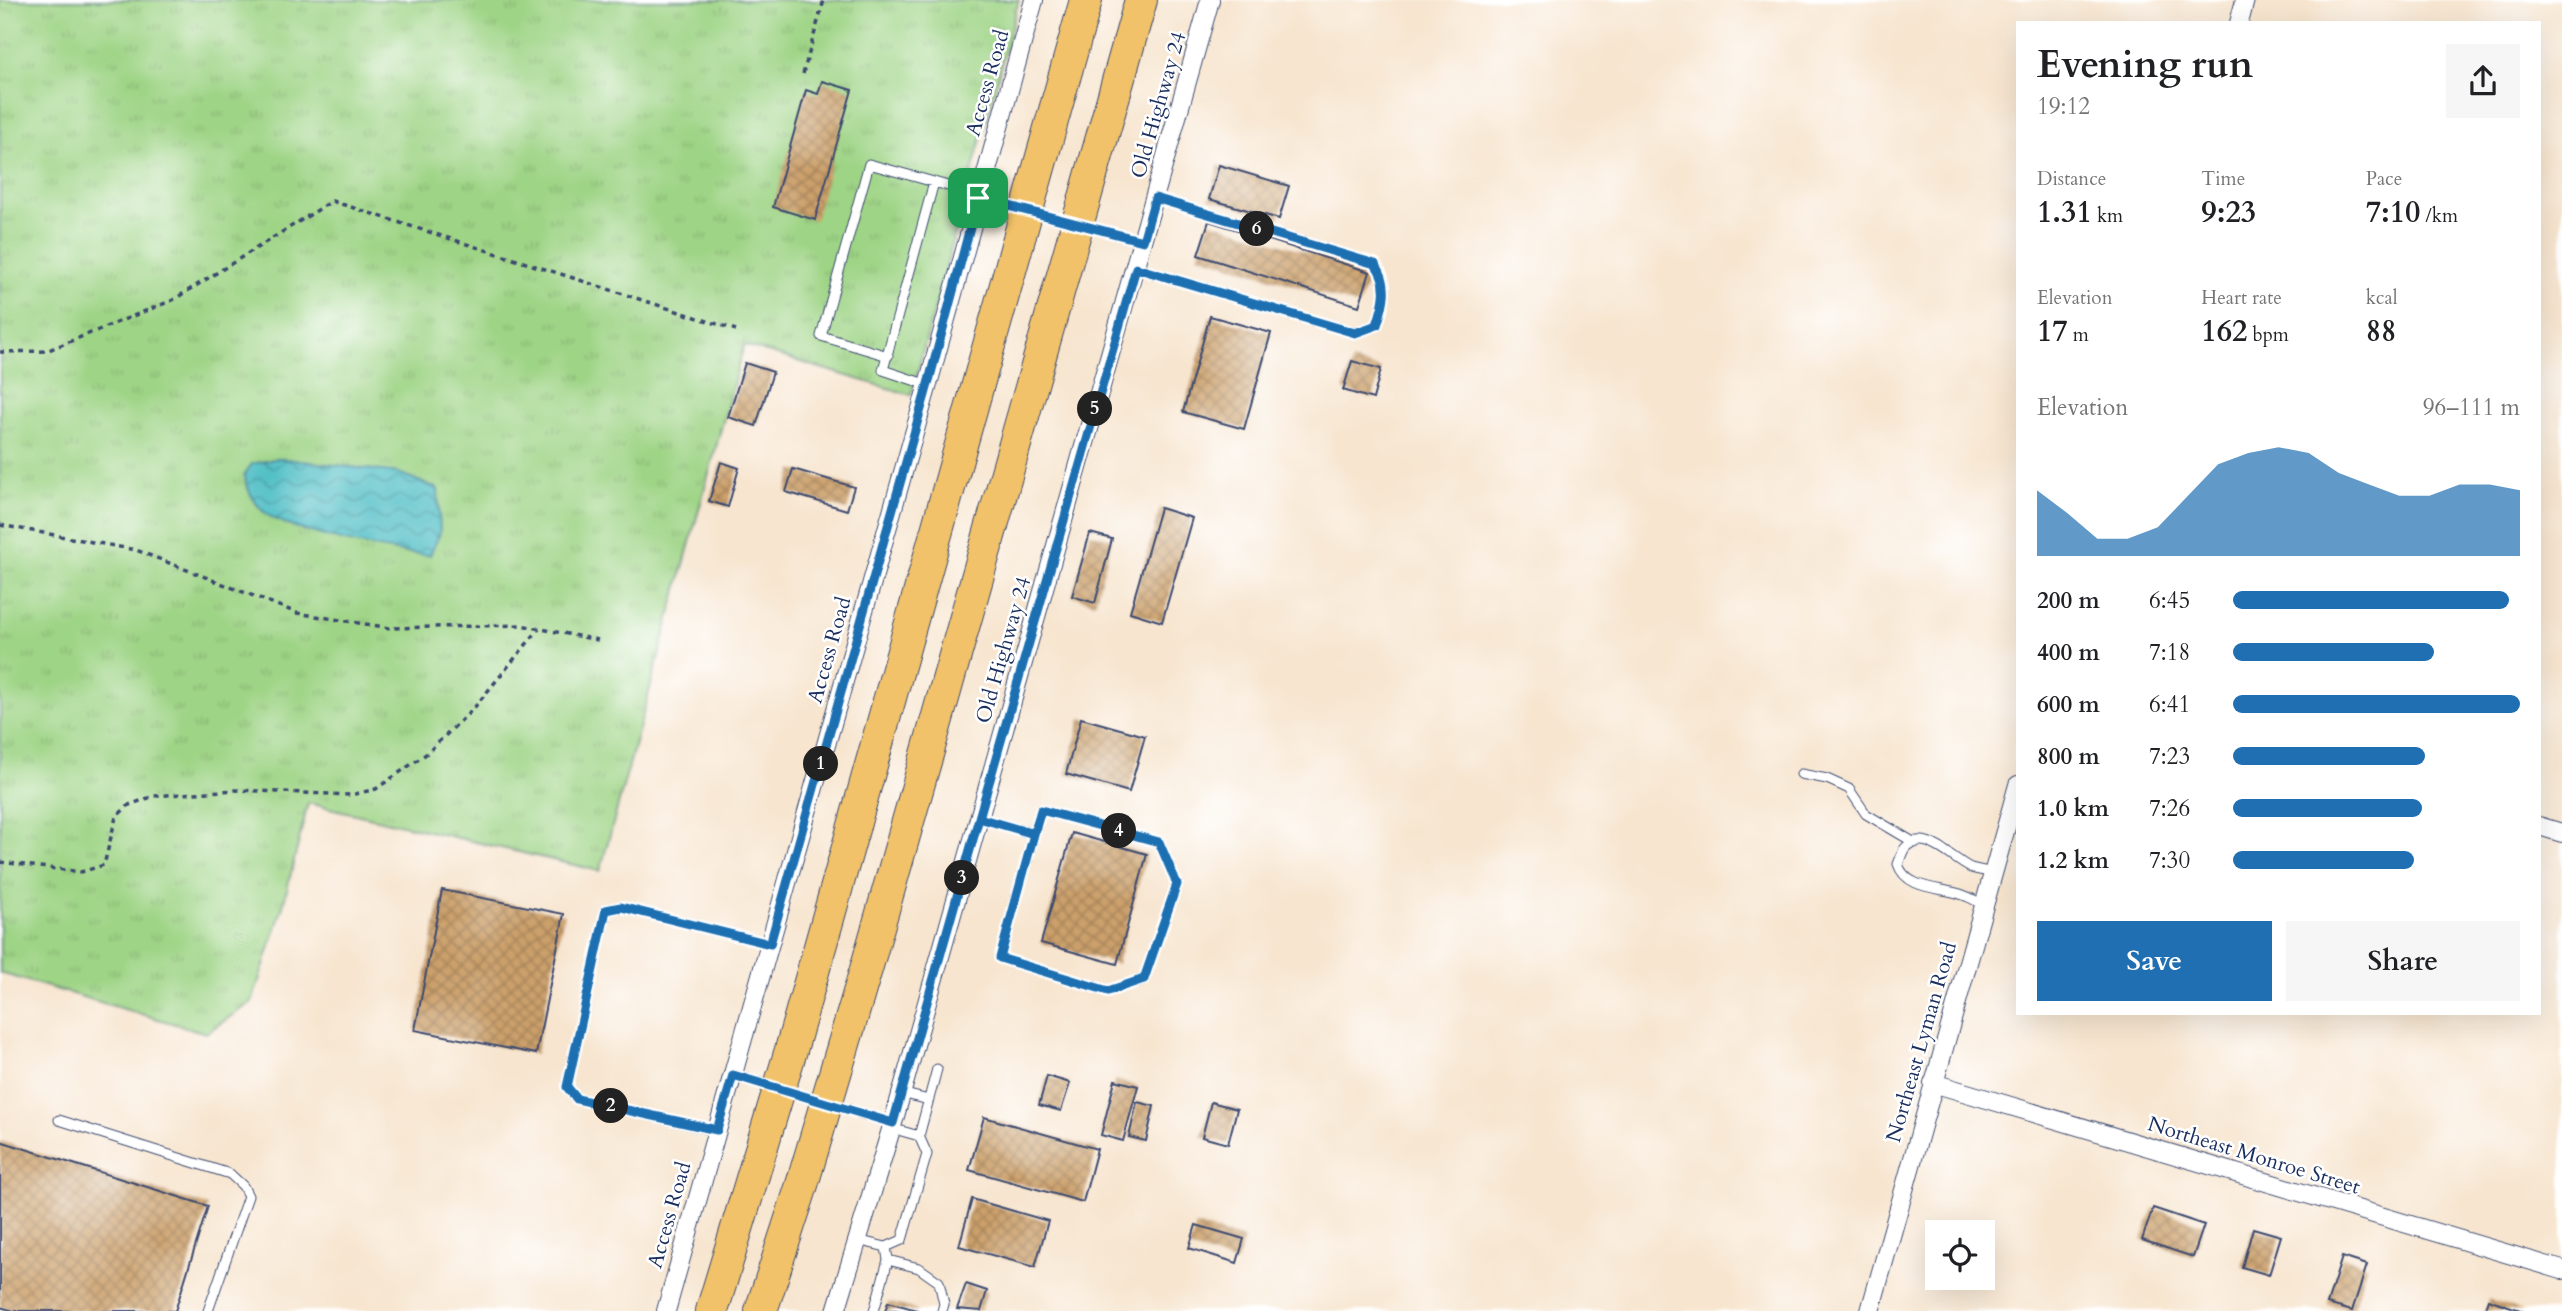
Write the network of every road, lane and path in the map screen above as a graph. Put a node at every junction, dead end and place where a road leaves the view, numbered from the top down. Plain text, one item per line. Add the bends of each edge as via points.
1 (824, 0) edge
2 (1034, 0) edge
3 (1086, 0) edge
4 (1141, 0) edge
5 (1210, 0) edge
6 (2245, 0) edge
7 (2240, 21) edge
8 (803, 74) dead end
9 (934, 183) junction
10 (978, 196) junction
11 (1155, 198) junction
12 (1027, 211) junction
13 (1078, 224) junction
14 (1143, 241) junction
15 (1136, 268) junction
16 (736, 330) dead end
17 (0, 352) edge
18 (888, 356) junction
19 (928, 385) junction
20 (0, 526) edge
21 (539, 629) junction
22 (598, 640) dead end
23 (1801, 774) dead end
24 (2016, 792) edge
25 (979, 818) junction
26 (2541, 828) edge
27 (2562, 833) edge
28 (1034, 834) junction
29 (1915, 843) junction
30 (0, 862) edge
31 (1993, 873) junction
32 (1984, 905) junction
33 (770, 944) junction
34 (937, 1069) dead end
35 (733, 1075) junction
36 (1933, 1083) junction
37 (779, 1089) junction
38 (901, 1093) junction
39 (929, 1100) junction
40 (827, 1102) junction
41 (59, 1120) dead end
42 (892, 1126) junction
43 (717, 1130) junction
44 (919, 1136) junction
45 (857, 1240) junction
46 (886, 1247) junction
47 (888, 1260) junction
48 (2562, 1270) edge
49 (208, 1311) edge
50 (666, 1311) edge
51 (712, 1311) edge
52 (761, 1311) edge
53 (836, 1311) edge
54 (874, 1311) edge
55 (942, 1311) edge
56 (1870, 1311) edge

1 - 8 path
2 - 10 street, Access Road
3 - 12 highway
4 - 13 highway
5 - 11 street, Old Highway 24
6 - 7 street
9 - 10 lane
9 - 18 lane
9 - 18 lane via 869,164 821,336
10 - 12 lane
10 - 19 street, Access Road
11 - 14 street, Old Highway 24
11 - 15 lane via 1375,264 1383,274 1385,301 1377,325 1355,333
12 - 13 lane
12 - 37 highway
13 - 14 lane
13 - 40 highway
14 - 15 street, Old Highway 24
15 - 25 street, Old Highway 24
16 - 17 path via 332,201 173,300 46,351
18 - 19 lane via 883,370
19 - 33 street, Access Road
20 - 21 path via 136,550 297,613 390,628 521,625
21 - 22 path
21 - 30 path via 473,709 426,754 376,789 351,794 236,790 154,796 129,805 116,817 104,865 81,872
23 - 29 lane via 1849,789 1866,814
24 - 31 street, Northeast Lyman Road
25 - 28 lane
25 - 38 street, Old Highway 24
26 - 27 street
28 - 28 lane via 1000,958 1108,991 1144,979 1177,884 1159,842 1041,810
29 - 31 lane via 1928,842 1969,867
29 - 32 lane via 1905,848 1898,864 1901,874
31 - 32 street, Northeast Lyman Road
32 - 36 street, Northeast Lyman Road
33 - 35 street, Access Road
33 - 43 lane via 621,907 606,910 567,1087 577,1099
34 - 39 lane
35 - 37 lane
35 - 43 street, Access Road
36 - 48 street, Northeast Monroe Street
36 - 56 street, Northeast Lyman Road
37 - 40 lane
37 - 51 highway
38 - 39 lane
38 - 42 street, Old Highway 24
39 - 44 lane
40 - 42 lane
40 - 52 highway
41 - 49 lane via 230,1174 243,1186 248,1196
42 - 44 lane
42 - 45 street, Old Highway 24
43 - 50 street, Access Road
44 - 46 lane via 927,1154 902,1240
45 - 46 lane
45 - 53 street, Old Highway 24
46 - 47 lane
47 - 54 lane
47 - 55 lane via 919,1268 939,1282

